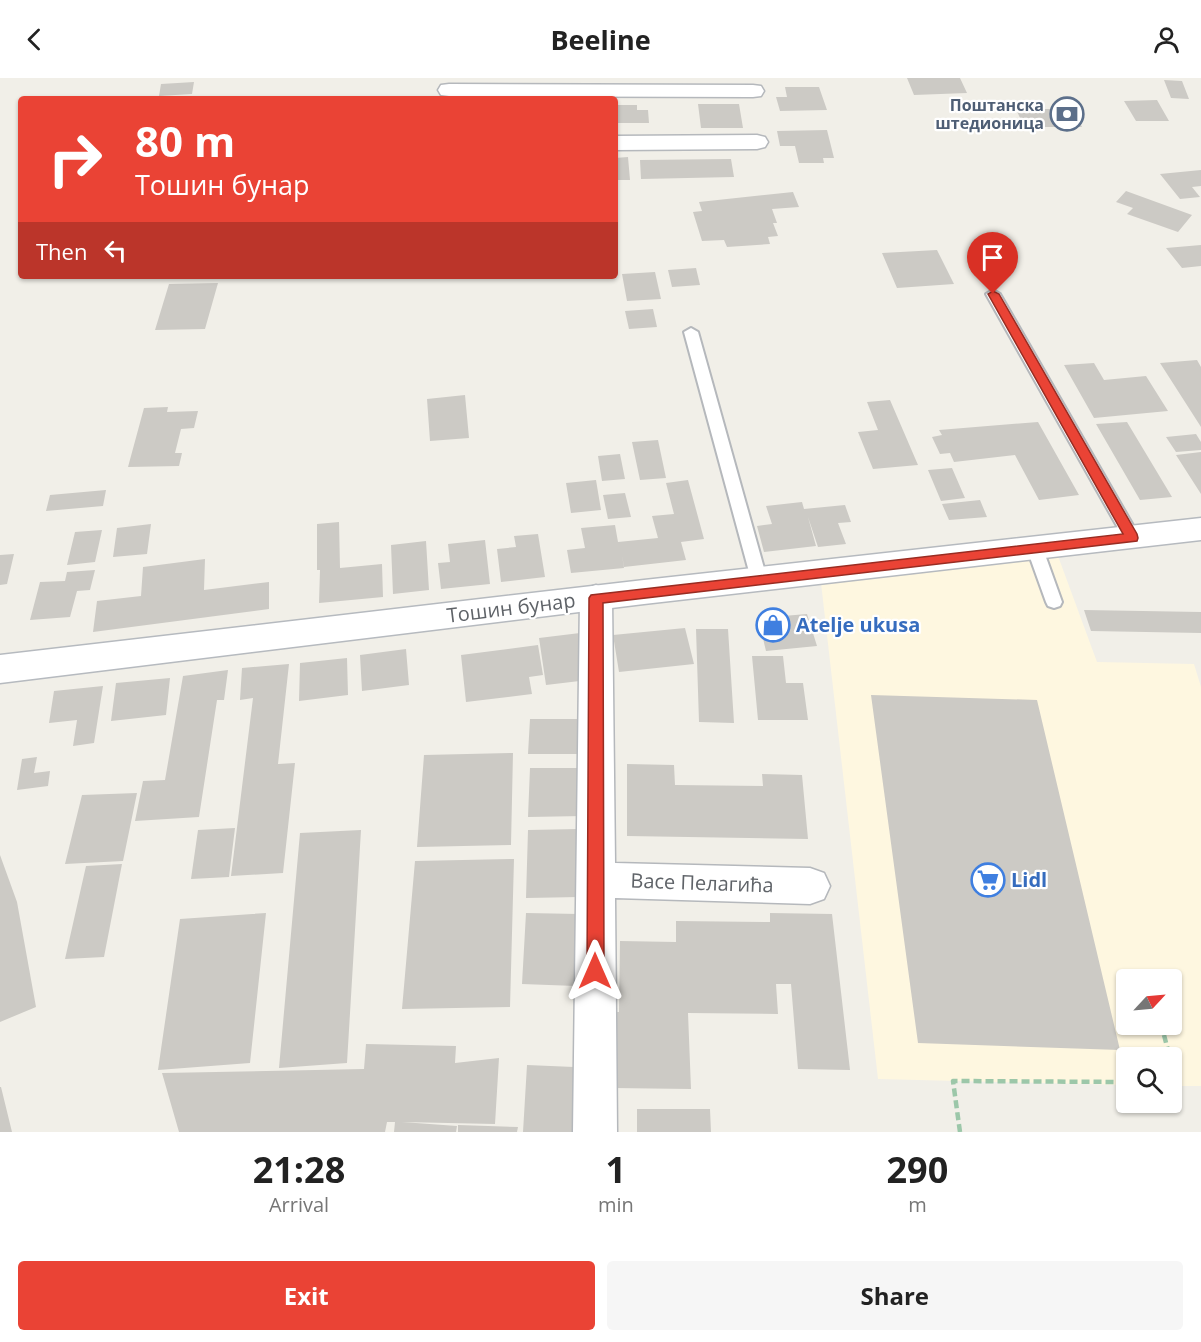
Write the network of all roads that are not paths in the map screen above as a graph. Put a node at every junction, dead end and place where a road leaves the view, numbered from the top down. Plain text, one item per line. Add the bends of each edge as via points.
1 (449, 89) edge
2 (753, 91) dead end
3 (756, 142) dead end
4 (618, 143) edge
5 (993, 294) dead end
6 (691, 332) dead end
7 (1201, 530) edge
8 (1132, 538) junction
9 (1035, 549) junction
10 (759, 579) junction
11 (596, 598) junction
12 (1053, 602) dead end
13 (0, 669) edge
14 (595, 879) junction
15 (810, 886) dead end
16 (595, 1132) edge

1 - 2 street
3 - 4 street
5 - 8 lane
6 - 10 lane
7 - 8 street, Тошин бунар
8 - 9 street, Тошин бунар
9 - 10 street, Тошин бунар
9 - 12 lane
10 - 11 street, Тошин бунар
11 - 13 street, Тошин бунар
11 - 14 street
14 - 15 street, Васе Пелагића
14 - 16 street

